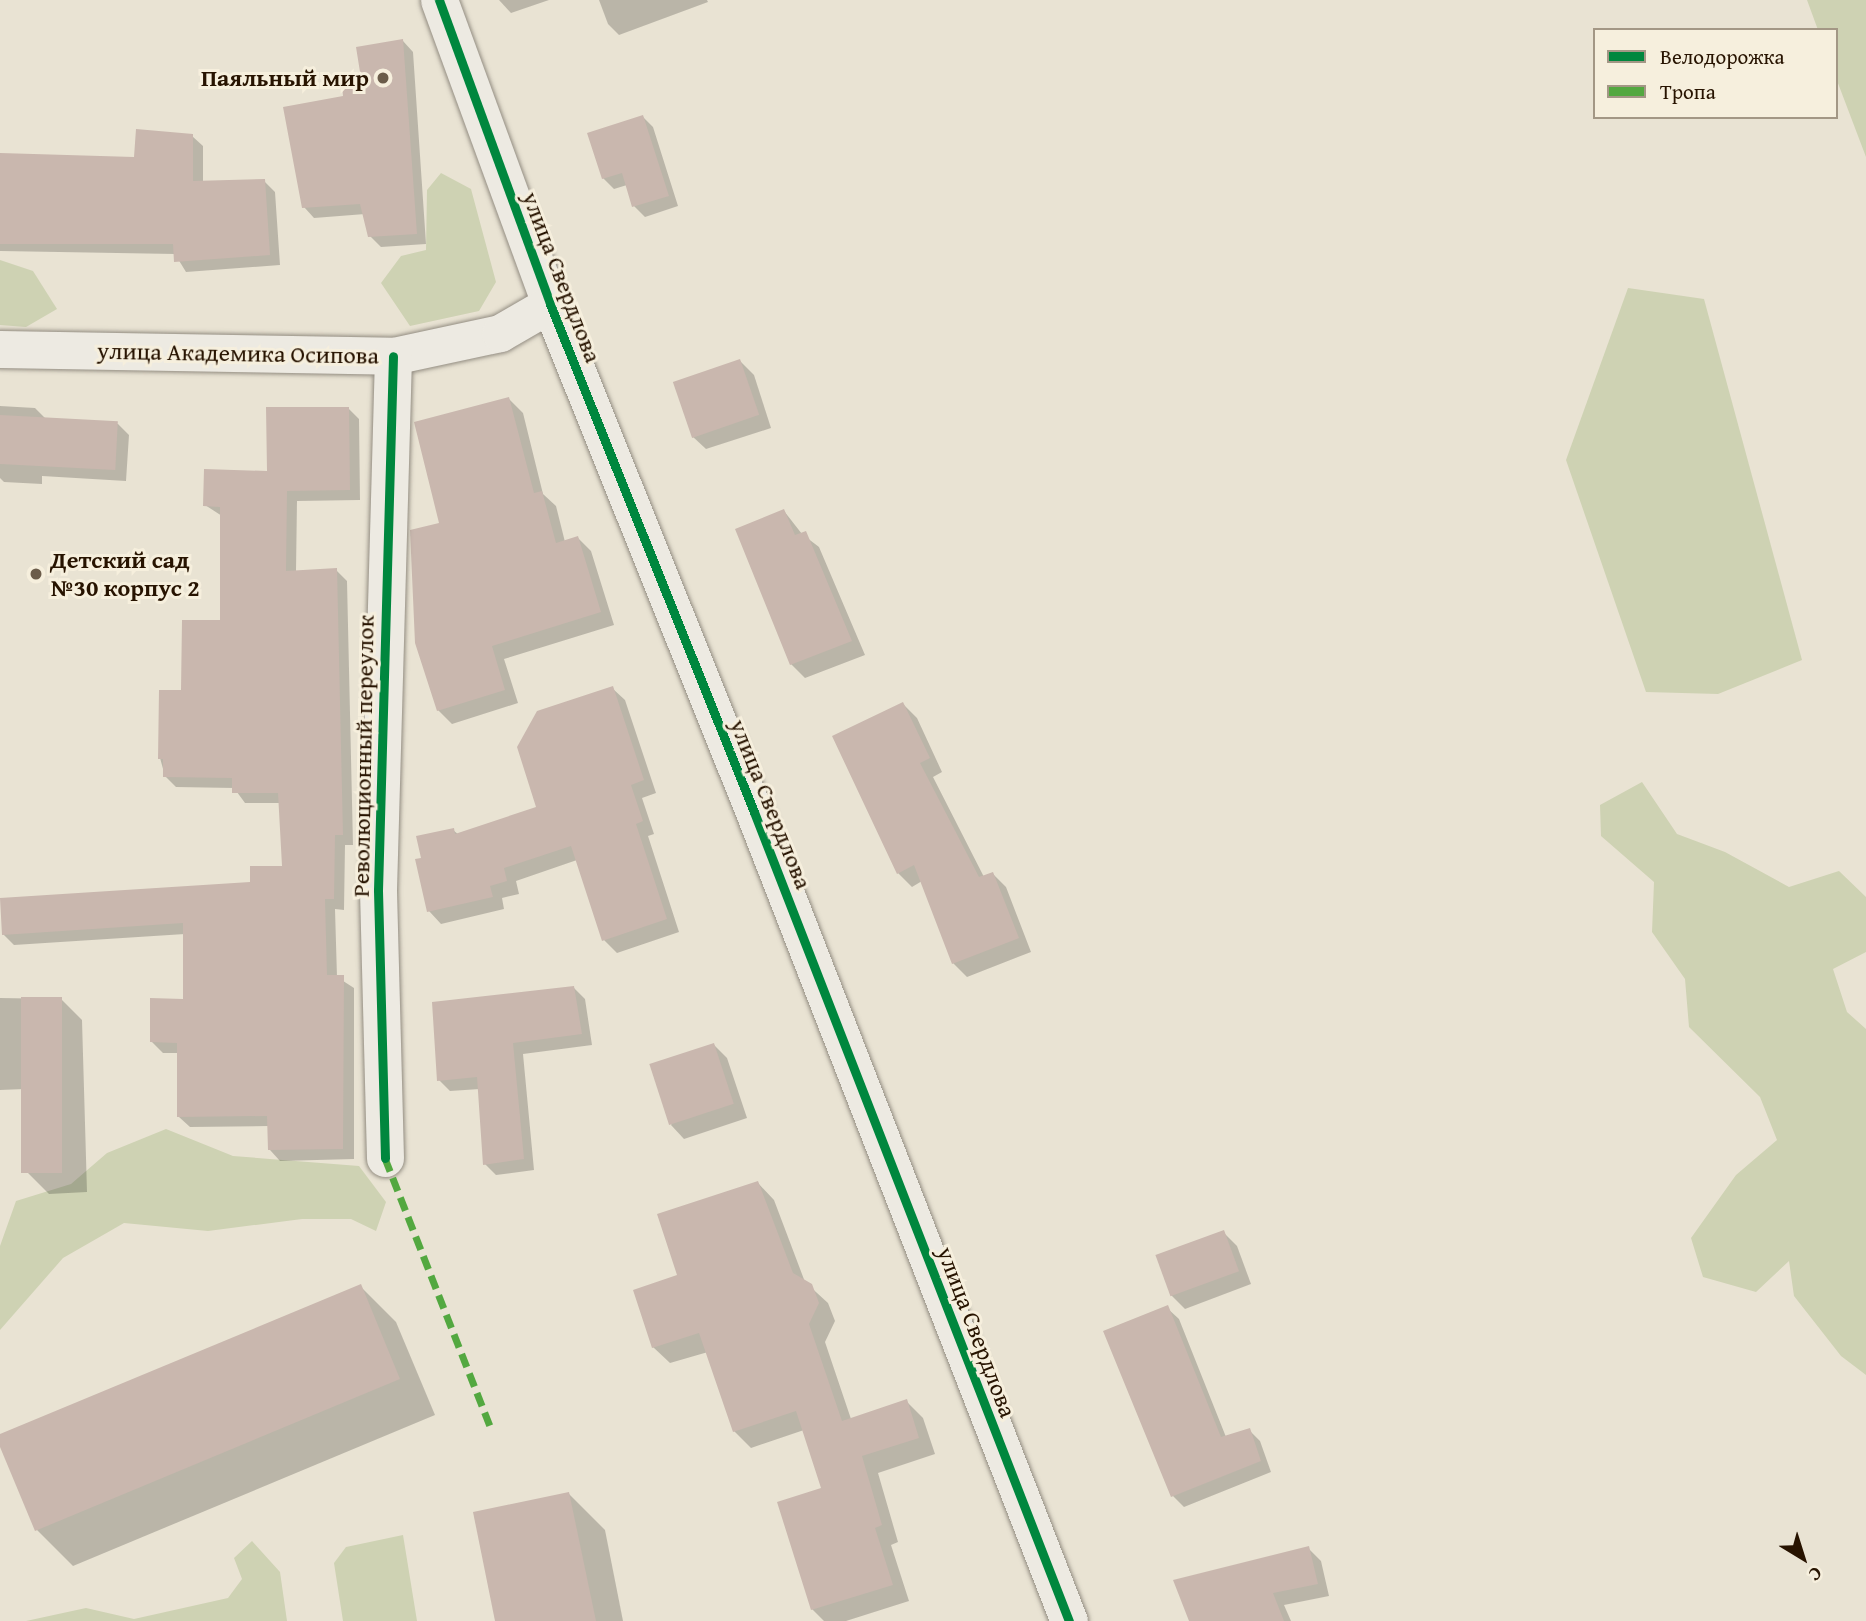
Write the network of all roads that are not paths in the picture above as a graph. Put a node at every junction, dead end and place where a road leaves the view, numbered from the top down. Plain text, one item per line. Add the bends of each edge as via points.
1 (439, 0) edge
2 (550, 304) junction
3 (0, 349) edge
4 (393, 356) junction
5 (385, 1158) dead end
6 (1069, 1621) edge

1 - 2 street, улица Свердлова
2 - 4 street, улица Академика Осипова via 500,333
2 - 6 street, улица Свердлова via 754,812
3 - 4 street, улица Академика Осипова
4 - 5 street, Революционный переулок via 378,890

